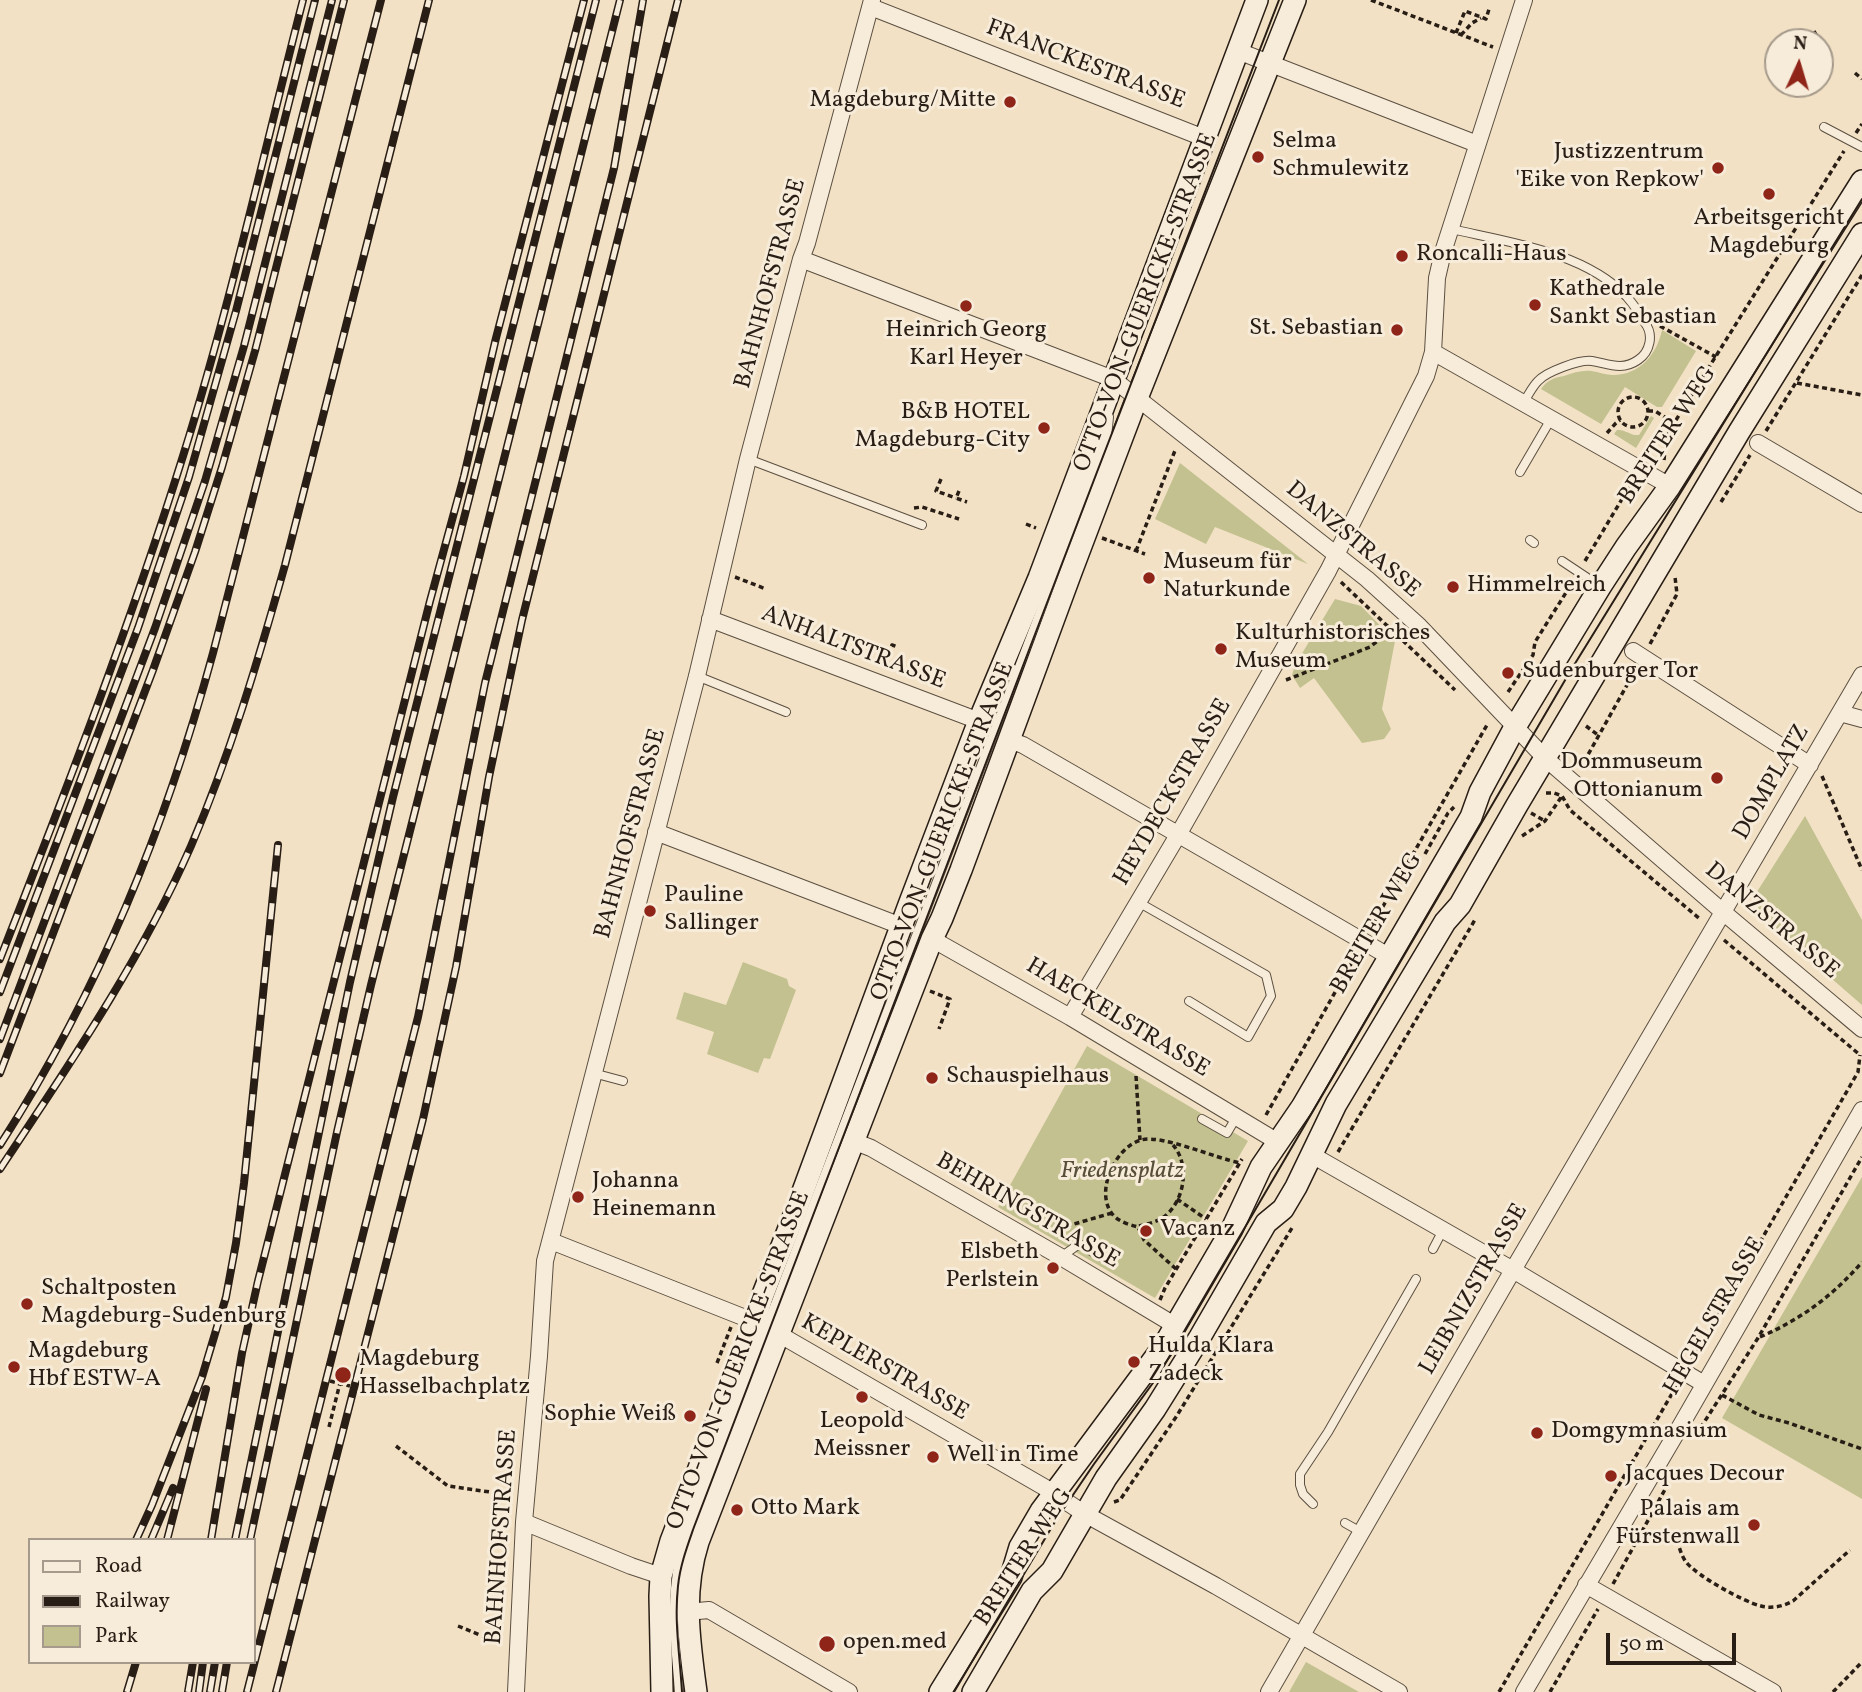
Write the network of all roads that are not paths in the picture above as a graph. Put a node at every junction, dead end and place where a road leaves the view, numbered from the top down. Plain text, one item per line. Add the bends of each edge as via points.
1 (1256, 0) edge
2 (1295, 0) edge
3 (1524, 0) edge
4 (872, 3) edge
5 (1238, 51) junction
6 (1268, 64) junction
7 (1824, 127) dead end
8 (1204, 138) junction
9 (1477, 144) junction
10 (1862, 147) edge
11 (1862, 181) edge
12 (1449, 229) junction
13 (1862, 234) edge
14 (801, 259) junction
15 (1855, 261) edge
16 (1433, 352) junction
17 (1113, 379) junction
18 (1137, 398) junction
19 (1523, 403) junction
20 (1551, 419) junction
21 (1107, 438) junction
22 (1758, 443) road end
23 (748, 458) junction
24 (1520, 472) dead end
25 (1670, 486) junction
26 (1862, 504) edge
27 (922, 524) dead end
28 (1336, 554) junction
29 (1562, 561) dead end
30 (1600, 587) junction
31 (710, 619) junction
32 (1633, 650) dead end
33 (1862, 675) edge
34 (697, 676) junction
35 (786, 712) dead end
36 (1840, 713) junction
37 (1862, 719) edge
38 (979, 721) junction
39 (1515, 727) junction
40 (1009, 740) junction
41 (1545, 758) junction
42 (1815, 770) junction
43 (656, 832) junction
44 (1178, 835) junction
45 (1138, 902) junction
46 (1723, 912) junction
47 (901, 926) junction
48 (932, 939) junction
49 (1390, 957) junction
50 (1189, 1001) dead end
51 (1070, 1017) junction
52 (1862, 1029) edge
53 (593, 1073) junction
54 (622, 1081) dead end
55 (1862, 1110) edge
56 (1237, 1116) junction
57 (1202, 1119) dead end
58 (853, 1141) junction
59 (1278, 1142) junction
60 (1312, 1155) junction
61 (1443, 1230) junction
62 (551, 1241) junction
63 (1433, 1249) dead end
64 (1061, 1257) junction
65 (1110, 1262) dead end
66 (1513, 1270) junction
67 (1416, 1279) dead end
68 (1176, 1326) junction
69 (766, 1327) junction
70 (1704, 1384) junction
71 (1053, 1494) junction
72 (1313, 1504) dead end
73 (1085, 1514) junction
74 (524, 1522) junction
75 (1345, 1523) dead end
76 (1361, 1532) junction
77 (662, 1571) junction
78 (1586, 1585) junction
79 (680, 1616) junction
80 (1301, 1635) junction
81 (516, 1692) edge
82 (662, 1692) edge
83 (679, 1692) edge
84 (696, 1692) edge
85 (849, 1692) edge
86 (940, 1692) edge
87 (973, 1692) edge
88 (1269, 1692) edge
89 (1399, 1692) edge
90 (1524, 1692) edge
91 (1773, 1692) edge

1 - 5 street, OTTO-VON-GUERICKE-STRASSE
2 - 6 street, OTTO-VON-GUERICKE-STRASSE
3 - 9 street, HEYDECKSTRASSE
4 - 8 street, FRANCKESTRASSE
4 - 14 street, BAHNHOFSTRASSE
5 - 6 street
5 - 8 street, OTTO-VON-GUERICKE-STRASSE
6 - 9 street
6 - 18 street, OTTO-VON-GUERICKE-STRASSE
7 - 10 lane
8 - 17 street, OTTO-VON-GUERICKE-STRASSE
9 - 12 street, HEYDECKSTRASSE
11 - 25 street, BREITER WEG
12 - 16 street, HEYDECKSTRASSE via 1437,278
12 - 19 lane via 1525,245 1584,267 1628,298 1648,327 1647,351 1641,358 1615,367 1585,361 1549,373
13 - 15 street, BREITER WEG
14 - 17 street, DANZSTRASSE
14 - 23 street, BAHNHOFSTRASSE
15 - 41 street, BREITER WEG via 1739,432
16 - 19 street
16 - 28 street, HEYDECKSTRASSE via 1426,376
17 - 18 street, DANZSTRASSE
17 - 21 lane
17 - 38 street, OTTO-VON-GUERICKE-STRASSE via 1039,578
18 - 21 lane
18 - 28 street, DANZSTRASSE
18 - 40 street, OTTO-VON-GUERICKE-STRASSE
19 - 20 street
20 - 24 lane
20 - 25 street
21 - 69 lane
22 - 26 street
23 - 27 lane
23 - 31 street, BAHNHOFSTRASSE
25 - 30 street, BREITER WEG
28 - 39 street, DANZSTRASSE via 1419,626
28 - 44 street, HEYDECKSTRASSE
29 - 30 lane
30 - 39 street, BREITER WEG
31 - 34 street, BAHNHOFSTRASSE
31 - 38 street, ANHALTSTRASSE
32 - 42 street
33 - 36 street, DOMPLATZ
34 - 35 lane
34 - 43 street, BAHNHOFSTRASSE
36 - 37 street, DOMPLATZ
36 - 42 street, DOMPLATZ
38 - 47 street, OTTO-VON-GUERICKE-STRASSE
39 - 41 street, DANZSTRASSE
39 - 49 street, BREITER WEG via 1471,817
40 - 44 street
40 - 48 street, OTTO-VON-GUERICKE-STRASSE
41 - 46 street, DANZSTRASSE
41 - 60 street, BREITER WEG via 1336,1104
42 - 46 street, DOMPLATZ
43 - 47 street
43 - 53 street, BAHNHOFSTRASSE
44 - 45 street, HEYDECKSTRASSE
44 - 49 street
45 - 50 lane via 1266,975 1271,996 1248,1037
45 - 51 street, HEYDECKSTRASSE
46 - 52 street, DANZSTRASSE
46 - 66 street, LEIBNIZSTRASSE
47 - 69 street, OTTO-VON-GUERICKE-STRASSE
48 - 51 street, HAECKELSTRASSE
48 - 58 street, OTTO-VON-GUERICKE-STRASSE
49 - 59 street, BREITER WEG
51 - 56 street, HAECKELSTRASSE
53 - 54 lane
53 - 62 street, BAHNHOFSTRASSE
55 - 70 street, HEGELSTRASSE
56 - 57 lane via 1227,1133
56 - 59 street, HAECKELSTRASSE
58 - 64 street, BEHRINGSTRASSE
58 - 69 street, OTTO-VON-GUERICKE-STRASSE
59 - 68 street, BREITER WEG
60 - 61 street
60 - 73 street, BREITER WEG via 1283,1209 1266,1223 1200,1337
61 - 63 lane
61 - 66 street
62 - 69 street, KEPLERSTRASSE
62 - 74 street, BAHNHOFSTRASSE via 545,1261
64 - 65 lane via 1079,1244
64 - 68 street, BEHRINGSTRASSE
66 - 70 street
66 - 76 street, LEIBNIZSTRASSE
67 - 72 lane via 1300,1474 1303,1494
68 - 71 street, BREITER WEG
69 - 71 street, KEPLERSTRASSE
69 - 77 street, OTTO-VON-GUERICKE-STRASSE via 750,1336
69 - 79 street, OTTO-VON-GUERICKE-STRASSE via 698,1542
69 - 79 lane via 684,1542 676,1576
70 - 78 street, HEGELSTRASSE
71 - 73 street, KEPLERSTRASSE
71 - 86 street, BREITER WEG via 1023,1540 1011,1577
73 - 80 street, KEPLERSTRASSE
73 - 87 street, BREITER WEG via 1052,1571 1032,1591
74 - 77 street via 631,1566
74 - 81 street, BAHNHOFSTRASSE
75 - 76 lane
76 - 80 street, LEIBNIZSTRASSE
77 - 79 lane
77 - 82 street, OTTO-VON-GUERICKE-STRASSE
78 - 90 street, HEGELSTRASSE
78 - 91 street
79 - 83 lane
79 - 84 street, OTTO-VON-GUERICKE-STRASSE
79 - 85 street via 709,1610
80 - 88 street, LEIBNIZSTRASSE
80 - 89 street, KEPLERSTRASSE

